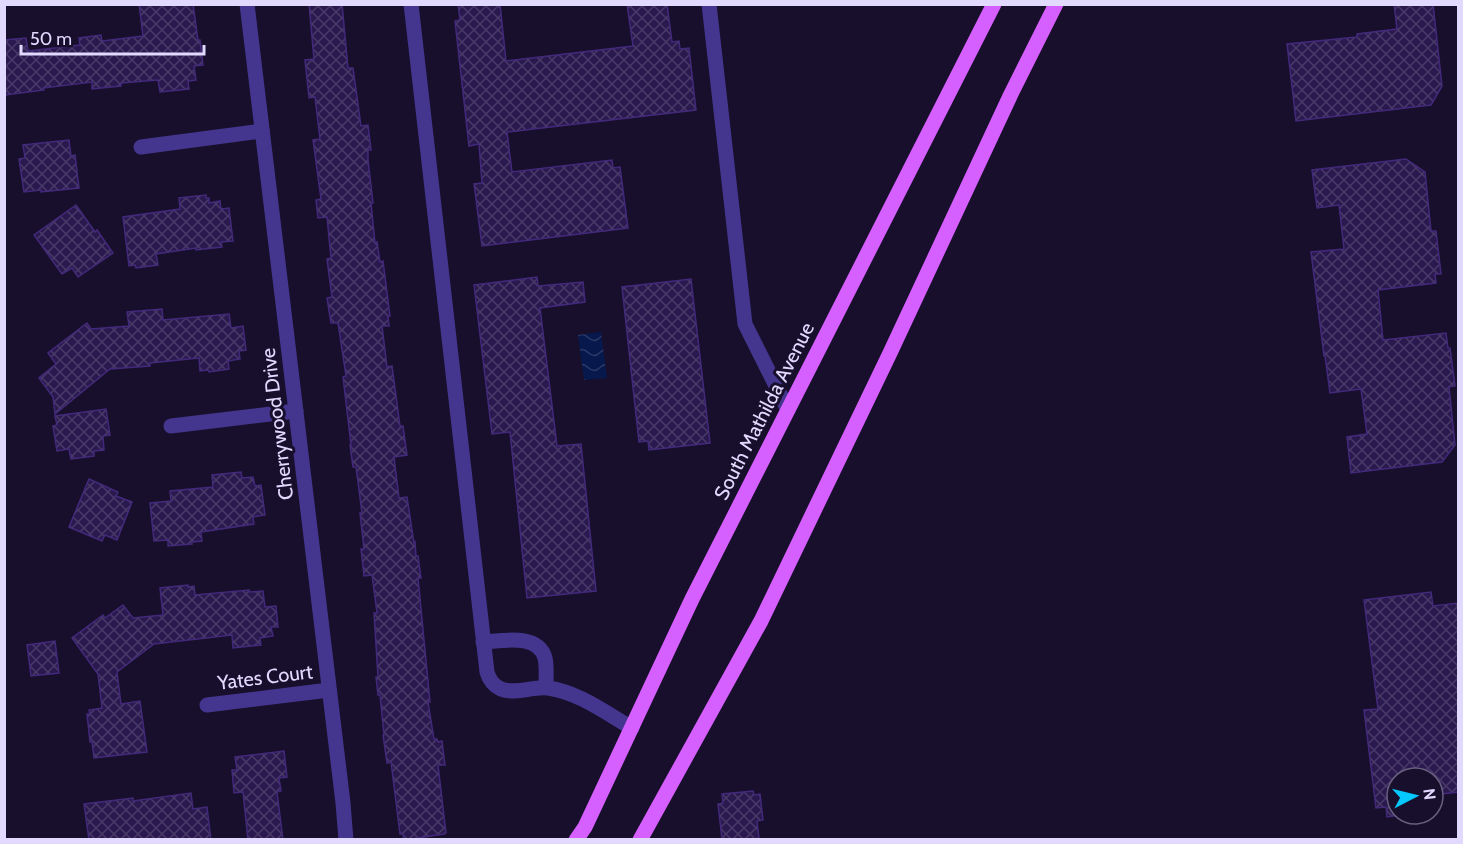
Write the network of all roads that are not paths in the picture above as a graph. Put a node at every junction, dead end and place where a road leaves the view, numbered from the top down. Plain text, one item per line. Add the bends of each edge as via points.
1 (247, 4) edge
2 (411, 4) edge
3 (710, 4) edge
4 (994, 4) edge
5 (1056, 4) edge
6 (262, 131) junction
7 (141, 147) dead end
8 (296, 411) junction
9 (788, 411) junction
10 (171, 426) dead end
11 (483, 642) junction
12 (546, 687) junction
13 (329, 690) junction
14 (207, 705) dead end
15 (632, 728) junction
16 (346, 840) edge
17 (576, 840) edge
18 (640, 840) edge

1 - 6 street, Cherrywood Drive
2 - 11 street
3 - 9 street via 745,324
4 - 9 main road, South Mathilda Avenue
5 - 18 main road via 761,621
6 - 7 street
6 - 8 street, Cherrywood Drive
8 - 10 street
8 - 13 street, Cherrywood Drive
9 - 15 main road, South Mathilda Avenue via 692,599
11 - 12 street via 487,672 496,686 513,691
11 - 12 street via 532,643 545,658
12 - 15 street via 574,694
13 - 14 street, Yates Court
13 - 16 street, Cherrywood Drive
15 - 17 main road, South Mathilda Avenue

